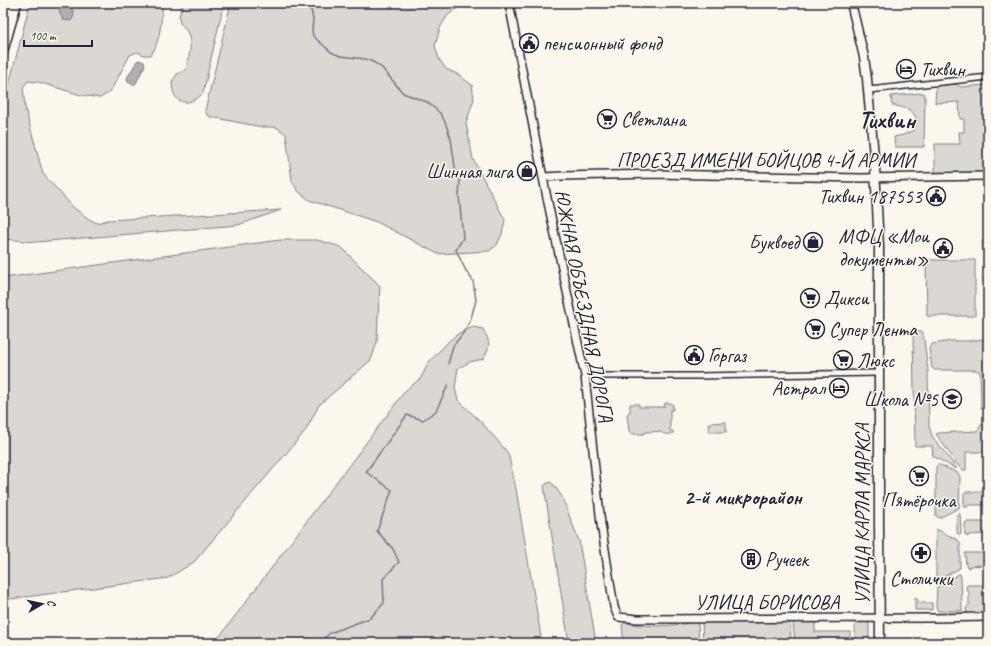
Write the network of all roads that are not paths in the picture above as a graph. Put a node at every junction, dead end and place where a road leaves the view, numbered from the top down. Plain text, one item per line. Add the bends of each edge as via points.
1 (508, 3) edge
2 (850, 3) edge
3 (988, 76) edge
4 (869, 90) junction
5 (988, 176) edge
6 (543, 177) junction
7 (876, 178) junction
8 (878, 373) junction
9 (585, 376) junction
10 (988, 616) edge
11 (618, 617) joint
12 (880, 617) junction
13 (880, 643) edge

1 - 6 street, ЮЖНАЯ ОБЪЕЗДНАЯ ДОРОГА
2 - 4 main road, УЛИЦА КАРЛА МАРКСА via 864,57
3 - 4 street
4 - 7 main road, УЛИЦА КАРЛА МАРКСА
5 - 7 street, ПРОЕЗД ИМЕНИ БОЙЦОВ 4-Й АРМИИ
6 - 7 street, ПРОЕЗД ИМЕНИ БОЙЦОВ 4-Й АРМИИ via 677,174
6 - 9 street, ЮЖНАЯ ОБЪЕЗДНАЯ ДОРОГА
7 - 8 main road, УЛИЦА КАРЛА МАРКСА via 879,253
8 - 9 street
8 - 12 main road, УЛИЦА КАРЛА МАРКСА
9 - 11 street, ЮЖНАЯ ОБЪЕЗДНАЯ ДОРОГА via 602,533 614,607
10 - 12 street, УЛИЦА БОРИСОВА
11 - 12 street, УЛИЦА БОРИСОВА
12 - 13 main road, УЛИЦА КАРЛА МАРКСА

